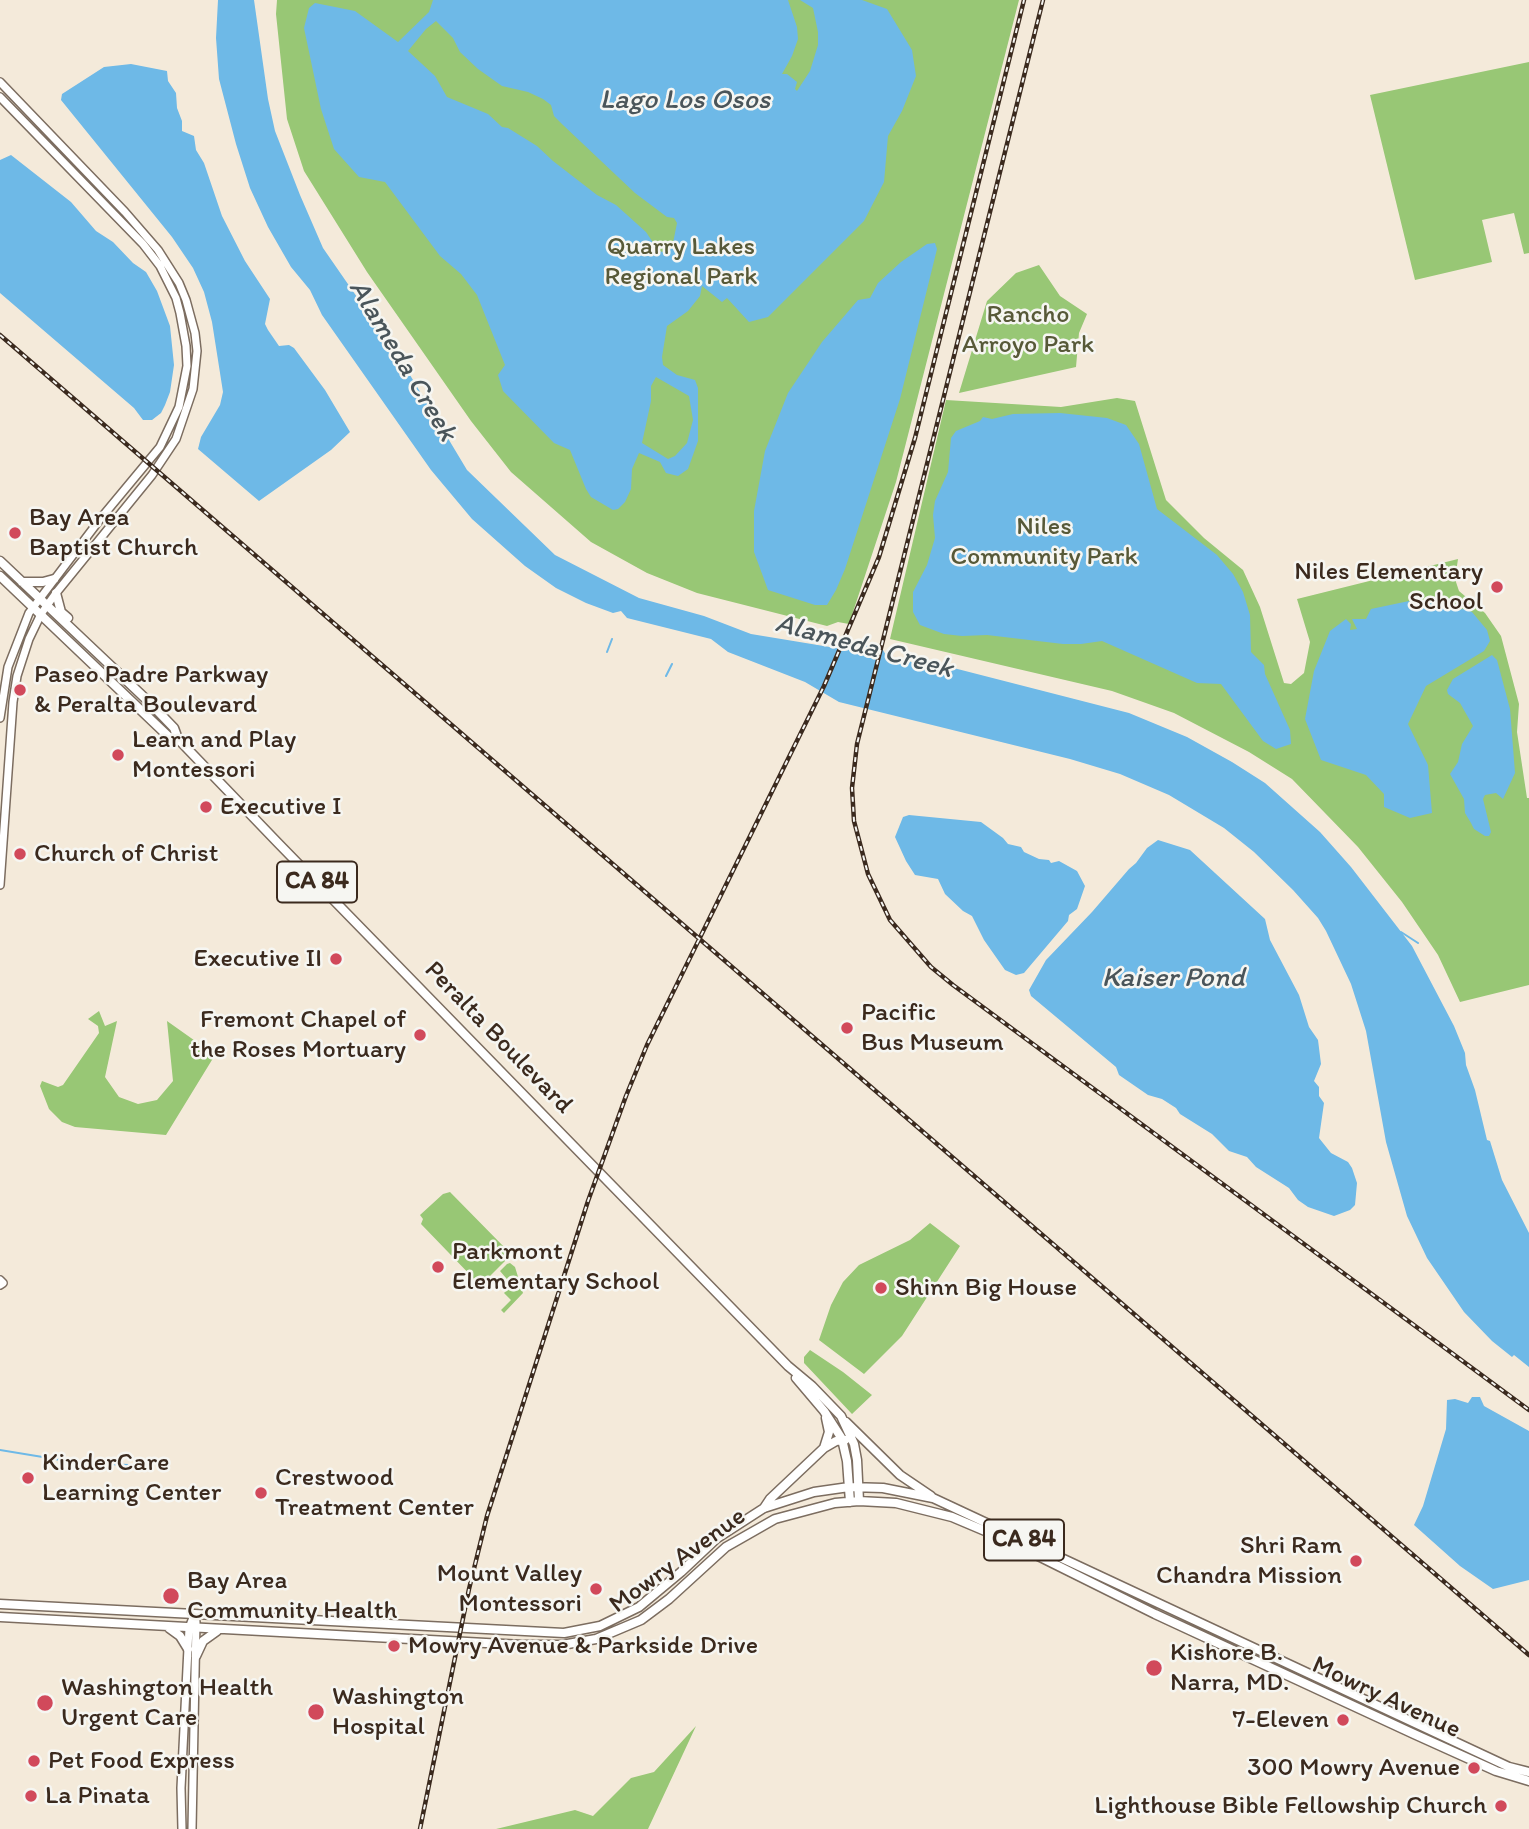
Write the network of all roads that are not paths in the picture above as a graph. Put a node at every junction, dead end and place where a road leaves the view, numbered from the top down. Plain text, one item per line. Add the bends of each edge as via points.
1 (0, 82) edge
2 (0, 97) edge
3 (0, 561) edge
4 (0, 576) edge
5 (54, 579) junction
6 (22, 582) junction
7 (56, 593) junction
8 (39, 598) junction
9 (47, 605) junction
10 (33, 607) junction
11 (41, 614) junction
12 (84, 639) junction
13 (0, 718) edge
14 (178, 739) junction
15 (0, 885) edge
16 (788, 1366) junction
17 (824, 1412) junction
18 (841, 1416) junction
19 (842, 1439) junction
20 (854, 1444) junction
21 (824, 1448) junction
22 (854, 1487) junction
23 (933, 1498) junction
24 (854, 1501) junction
25 (764, 1508) junction
26 (0, 1604) edge
27 (194, 1615) junction
28 (1, 1618) edge
29 (166, 1626) junction
30 (193, 1628) junction
31 (223, 1629) junction
32 (188, 1649) junction
33 (196, 1656) junction
34 (1486, 1756) junction
35 (1481, 1764) junction
36 (1529, 1772) edge
37 (1529, 1781) edge
38 (182, 1829) edge
39 (192, 1829) edge

1 - 7 main road via 158,250 179,283 197,351 193,388 176,439
2 - 5 main road via 152,255 176,298 186,346 179,407 160,447
3 - 6 main road, Peralta Boulevard / CA 84
4 - 10 main road, Peralta Boulevard / CA 84
5 - 6 main road
5 - 8 main road
6 - 8 main road, Peralta Boulevard / CA 84
7 - 9 main road
7 - 12 main road via 61,612
8 - 9 main road, Peralta Boulevard / CA 84
8 - 10 main road
9 - 11 main road
9 - 12 main road, Peralta Boulevard / CA 84
10 - 11 main road, Peralta Boulevard / CA 84
10 - 13 main road via 8,667
11 - 14 main road, Peralta Boulevard / CA 84 via 169,737
11 - 15 main road via 23,654 13,702
12 - 14 main road, Peralta Boulevard / CA 84 via 174,728
14 - 16 main road, Peralta Boulevard / CA 84
16 - 17 main road, Peralta Boulevard / CA 84
16 - 18 main road, Peralta Boulevard / CA 84
17 - 19 main road, Peralta Boulevard / CA 84
17 - 21 main road via 829,1432
18 - 20 main road, Peralta Boulevard
18 - 23 main road via 900,1475
19 - 20 main road
19 - 21 main road, Mowry Avenue
19 - 22 main road, Peralta Boulevard / CA 84
20 - 22 main road, Peralta Boulevard
21 - 25 main road, Mowry Avenue
22 - 23 main road, Mowry Avenue
22 - 24 main road, Peralta Boulevard / CA 84
22 - 25 main road, Mowry Avenue via 814,1492
23 - 34 main road, Mowry Avenue / CA 84
24 - 31 main road, Mowry Avenue via 790,1513 760,1527 726,1546 641,1620 579,1643 542,1646
24 - 35 main road, Mowry Avenue / CA 84 via 922,1508 974,1526
25 - 27 main road, Mowry Avenue via 716,1539 639,1607 577,1631 544,1634
26 - 27 main road, Mowry Avenue
27 - 30 main road
28 - 29 main road, Mowry Avenue
29 - 30 main road, Mowry Avenue
29 - 32 main road
30 - 31 main road, Mowry Avenue
30 - 32 main road
30 - 33 main road
31 - 33 main road via 208,1636
32 - 38 main road
33 - 39 main road
34 - 35 main road
34 - 36 main road, Mowry Avenue / CA 84
35 - 37 main road, Mowry Avenue / CA 84

